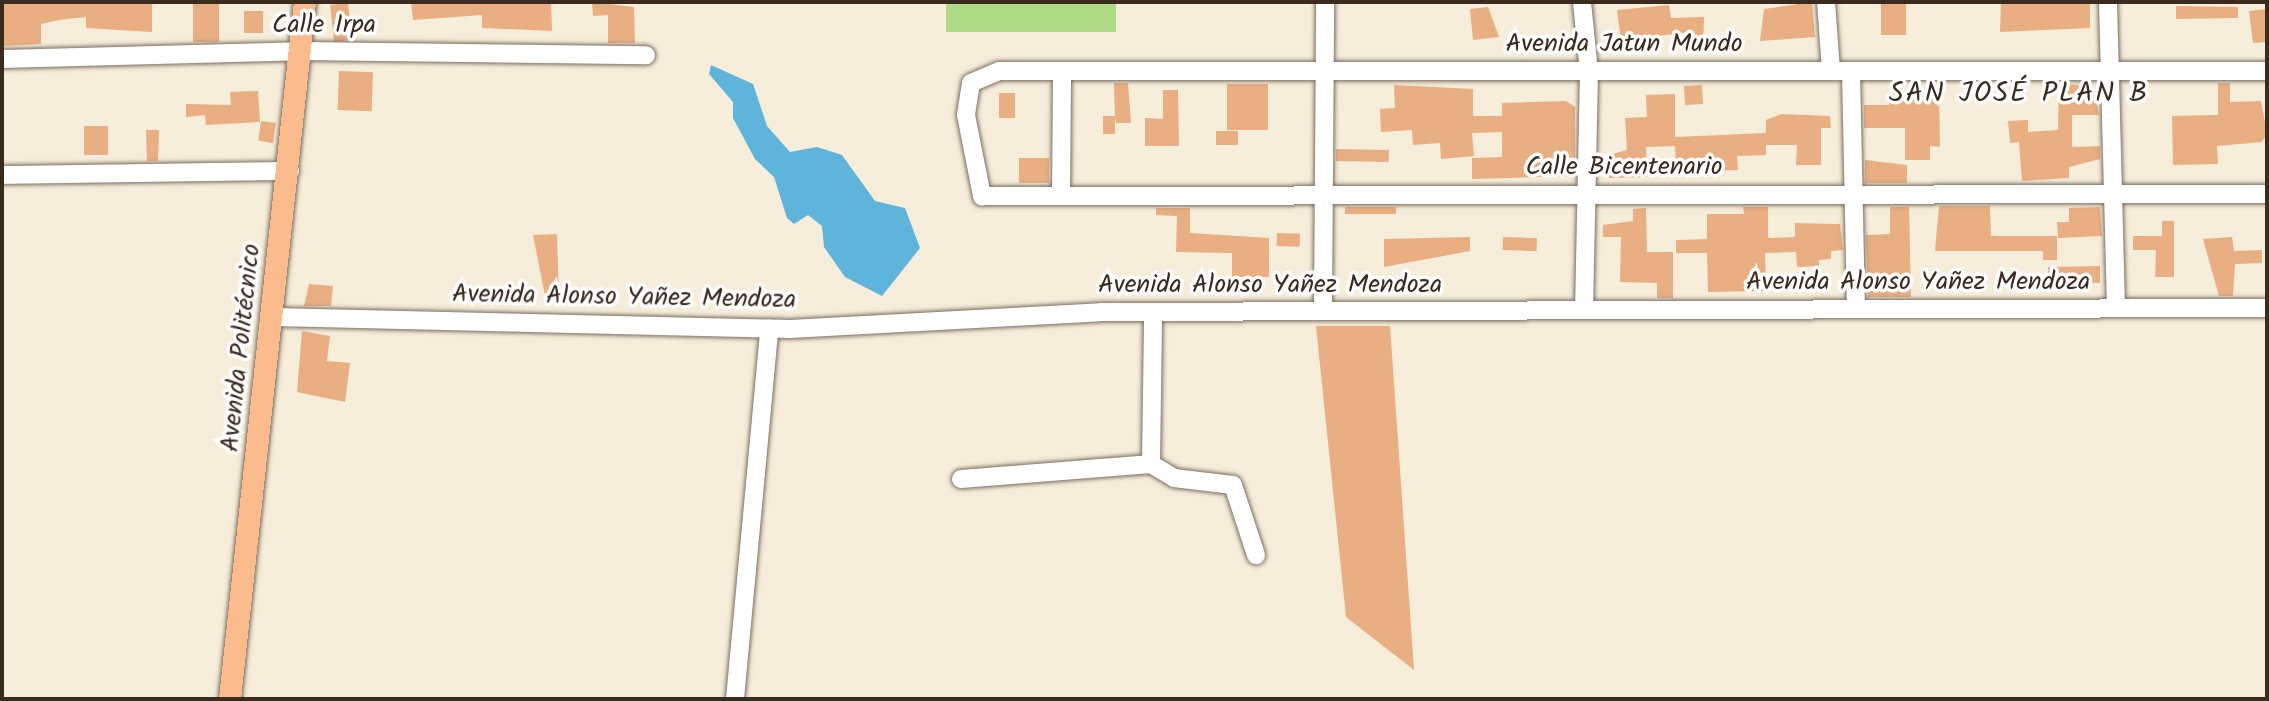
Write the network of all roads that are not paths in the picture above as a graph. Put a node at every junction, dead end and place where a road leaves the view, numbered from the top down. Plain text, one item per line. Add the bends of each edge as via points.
1 (305, 2) edge
2 (1325, 2) edge
3 (1582, 2) edge
4 (1826, 2) edge
5 (2108, 2) edge
6 (300, 51) junction
7 (646, 55) dead end
8 (2, 59) edge
9 (1831, 70) junction
10 (2115, 70) junction
11 (1327, 71) junction
12 (1851, 71) junction
13 (2267, 71) edge
14 (1589, 72) junction
15 (1062, 73) junction
16 (290, 171) junction
17 (2, 175) edge
18 (1587, 194) junction
19 (2117, 194) junction
20 (2267, 194) edge
21 (1061, 195) junction
22 (1325, 195) junction
23 (1854, 195) junction
24 (982, 196) joint
25 (2116, 308) junction
26 (2267, 308) edge
27 (1856, 309) junction
28 (1584, 310) junction
29 (1323, 311) junction
30 (1153, 312) junction
31 (274, 317) junction
32 (769, 329) junction
33 (1151, 464) junction
34 (961, 479) dead end
35 (1256, 555) dead end
36 (230, 699) edge
37 (735, 699) edge

1 - 6 main road, Avenida Politécnico
2 - 11 street
3 - 14 street
4 - 9 street
5 - 10 street
6 - 7 street, Calle Irpa
6 - 8 street, Calle Irpa
6 - 16 main road, Avenida Politécnico
9 - 12 street, Avenida Jatun Mundo
9 - 14 street, Avenida Jatun Mundo
10 - 12 street, Avenida Jatun Mundo
10 - 13 street, Avenida Jatun Mundo
10 - 19 street
11 - 14 street, Avenida Jatun Mundo
11 - 15 street, Avenida Jatun Mundo
11 - 22 street
12 - 23 street
14 - 18 street
15 - 21 street
15 - 24 street, Avenida Jatun Mundo via 982,74 971,83 966,115
16 - 17 street
16 - 31 main road, Avenida Politécnico
18 - 22 street, Calle Bicentenario
18 - 23 street, Calle Bicentenario
18 - 28 street
19 - 20 street, Calle Bicentenario
19 - 23 street, Calle Bicentenario
19 - 25 street
21 - 22 street, Calle Bicentenario
21 - 24 street, Calle Bicentenario
22 - 29 street
23 - 27 street
25 - 26 street, Avenida Alonso Yañez Mendoza
25 - 27 street, Avenida Alonso Yañez Mendoza
27 - 28 street, Avenida Alonso Yañez Mendoza
28 - 29 street, Avenida Alonso Yañez Mendoza
29 - 30 street, Avenida Alonso Yañez Mendoza
30 - 32 street, Avenida Alonso Yañez Mendoza
30 - 33 street
31 - 32 street, Avenida Alonso Yañez Mendoza
31 - 36 main road, Avenida Politécnico
32 - 37 street
33 - 34 street
33 - 35 street via 1174,478 1233,485

